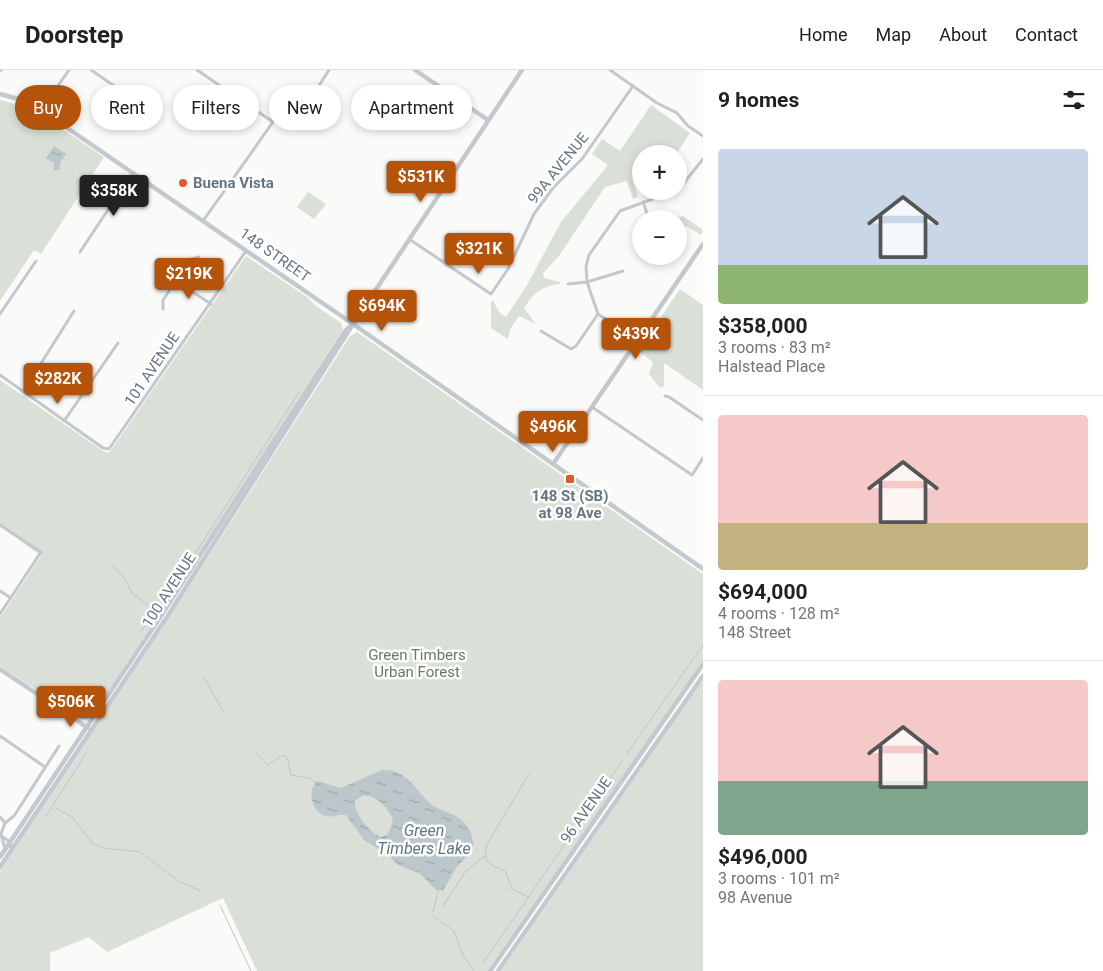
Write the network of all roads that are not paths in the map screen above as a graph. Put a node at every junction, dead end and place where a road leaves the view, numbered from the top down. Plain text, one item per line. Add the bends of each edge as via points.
1 (69, 70) edge
2 (91, 70) edge
3 (197, 70) edge
4 (330, 70) edge
5 (415, 70) edge
6 (522, 70) edge
7 (610, 70) edge
8 (58, 85) edge
9 (113, 85) edge
10 (319, 85) edge
11 (632, 86) junction
12 (0, 94) edge
13 (15, 98) edge
14 (488, 120) junction
15 (71, 130) edge
16 (703, 136) edge
17 (703, 159) edge
18 (133, 172) junction
19 (687, 179) edge
20 (649, 200) edge
21 (644, 202) junction
22 (646, 210) edge
23 (203, 221) junction
24 (409, 239) junction
25 (703, 244) edge
26 (246, 250) junction
27 (80, 252) dead end
28 (199, 257) dead end
29 (36, 261) dead end
30 (623, 271) dead end
31 (176, 281) junction
32 (588, 282) junction
33 (568, 284) dead end
34 (211, 304) junction
35 (163, 309) dead end
36 (74, 311) dead end
37 (0, 314) edge
38 (598, 314) junction
39 (353, 324) junction
40 (541, 331) dead end
41 (637, 340) junction
42 (118, 342) dead end
43 (0, 375) edge
44 (23, 392) junction
45 (665, 396) dead end
46 (592, 407) junction
47 (703, 420) edge
48 (64, 421) junction
49 (703, 458) edge
50 (553, 464) junction
51 (0, 524) edge
52 (703, 569) edge
53 (0, 591) edge
54 (11, 598) junction
55 (0, 614) edge
56 (703, 664) edge
57 (0, 669) edge
58 (703, 676) edge
59 (89, 728) junction
60 (0, 736) edge
61 (59, 746) dead end
62 (45, 767) junction
63 (0, 817) edge
64 (5, 824) junction
65 (1, 836) edge
66 (10, 842) junction
67 (5, 849) junction
68 (11, 850) junction
69 (0, 857) edge
70 (0, 867) edge
71 (490, 971) edge
72 (498, 971) edge

1 - 8 street
2 - 9 street
3 - 23 street via 273,122
4 - 10 street
5 - 14 main road
6 - 14 main road, 100 AVENUE
7 - 11 street
11 - 16 street via 677,113
11 - 24 street, 99A AVENUE via 582,159 553,188 534,214 508,269 491,294
12 - 13 main road, 148 STREET
14 - 24 main road, 100 AVENUE
15 - 18 main road, 148 STREET
17 - 19 street
18 - 23 main road, 148 STREET
18 - 27 street
20 - 21 street
21 - 22 street
21 - 32 street via 620,211 610,223 586,260
23 - 26 main road, 148 STREET
24 - 39 main road, 100 AVENUE
25 - 41 street
26 - 34 street, 101 AVENUE
26 - 39 main road, 148 STREET
28 - 31 street via 191,259
29 - 37 street
30 - 32 street
31 - 34 street
31 - 35 street via 163,300
32 - 33 street
32 - 38 street
34 - 48 street, 101 AVENUE via 109,450
36 - 44 street
38 - 40 street via 571,349
38 - 41 street
39 - 50 main road, 148 STREET
39 - 59 main road, 100 AVENUE via 345,331
41 - 46 street
42 - 48 street
43 - 44 street
44 - 48 street
45 - 47 street
46 - 49 street via 692,475
46 - 50 street
50 - 52 main road, 148 STREET
51 - 54 street via 41,552
53 - 54 street
54 - 55 street
56 - 71 main road, 96 AVENUE
57 - 59 main road
58 - 72 main road, 96 AVENUE
59 - 66 main road, 100 AVENUE
59 - 68 main road, 100 AVENUE
60 - 62 street
61 - 62 street
62 - 64 street via 14,816
63 - 64 street
64 - 65 street
65 - 66 street
65 - 67 street
66 - 67 main road, 100 AVENUE
66 - 68 street
67 - 69 main road, 100 AVENUE
68 - 70 main road, 100 AVENUE

